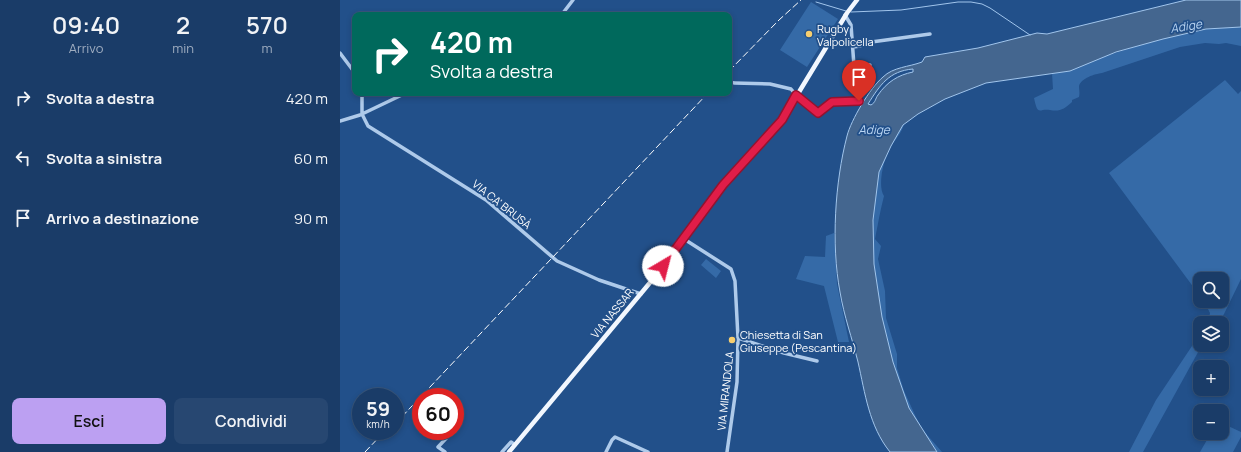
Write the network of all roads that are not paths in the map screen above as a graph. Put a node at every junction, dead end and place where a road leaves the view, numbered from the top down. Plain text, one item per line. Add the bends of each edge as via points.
1 (574, 0) edge
2 (857, 0) edge
3 (564, 12) edge
4 (846, 14) junction
5 (930, 34) dead end
6 (853, 47) junction
7 (340, 53) edge
8 (870, 65) dead end
9 (352, 70) edge
10 (732, 82) edge
11 (796, 95) junction
12 (362, 96) edge
13 (400, 96) edge
14 (859, 101) dead end
15 (362, 114) junction
16 (340, 120) edge
17 (684, 239) junction
18 (640, 294) junction
19 (738, 338) junction
20 (817, 361) dead end
21 (444, 440) edge
22 (515, 445) junction
23 (445, 452) edge
24 (502, 452) edge
25 (509, 452) edge
26 (606, 452) edge
27 (648, 452) edge
28 (727, 452) edge

1 - 3 street
2 - 4 main road, VIA NASSAR
4 - 6 street via 851,25
4 - 11 main road, VIA NASSAR
5 - 6 street via 864,43
6 - 8 street via 854,66
7 - 9 street
10 - 11 street via 770,84 791,89
11 - 14 street via 818,113 832,102
11 - 17 main road, VIA NASSAR via 782,120 723,185
12 - 15 street
13 - 15 street
15 - 16 street
15 - 18 street, VIA CA' BRUSÀ via 368,126 486,200 557,261 599,280
17 - 18 main road, VIA NASSAR
17 - 19 street, VIA MIRANDOLA via 731,269 734,274
18 - 22 main road, VIA NASSAR
19 - 20 street via 784,354
19 - 28 street, VIA MIRANDOLA via 737,382
21 - 23 street via 438,447
22 - 24 street, VIA NASSAR via 511,442
22 - 25 main road, VIA NASSAR
26 - 27 street via 615,437

